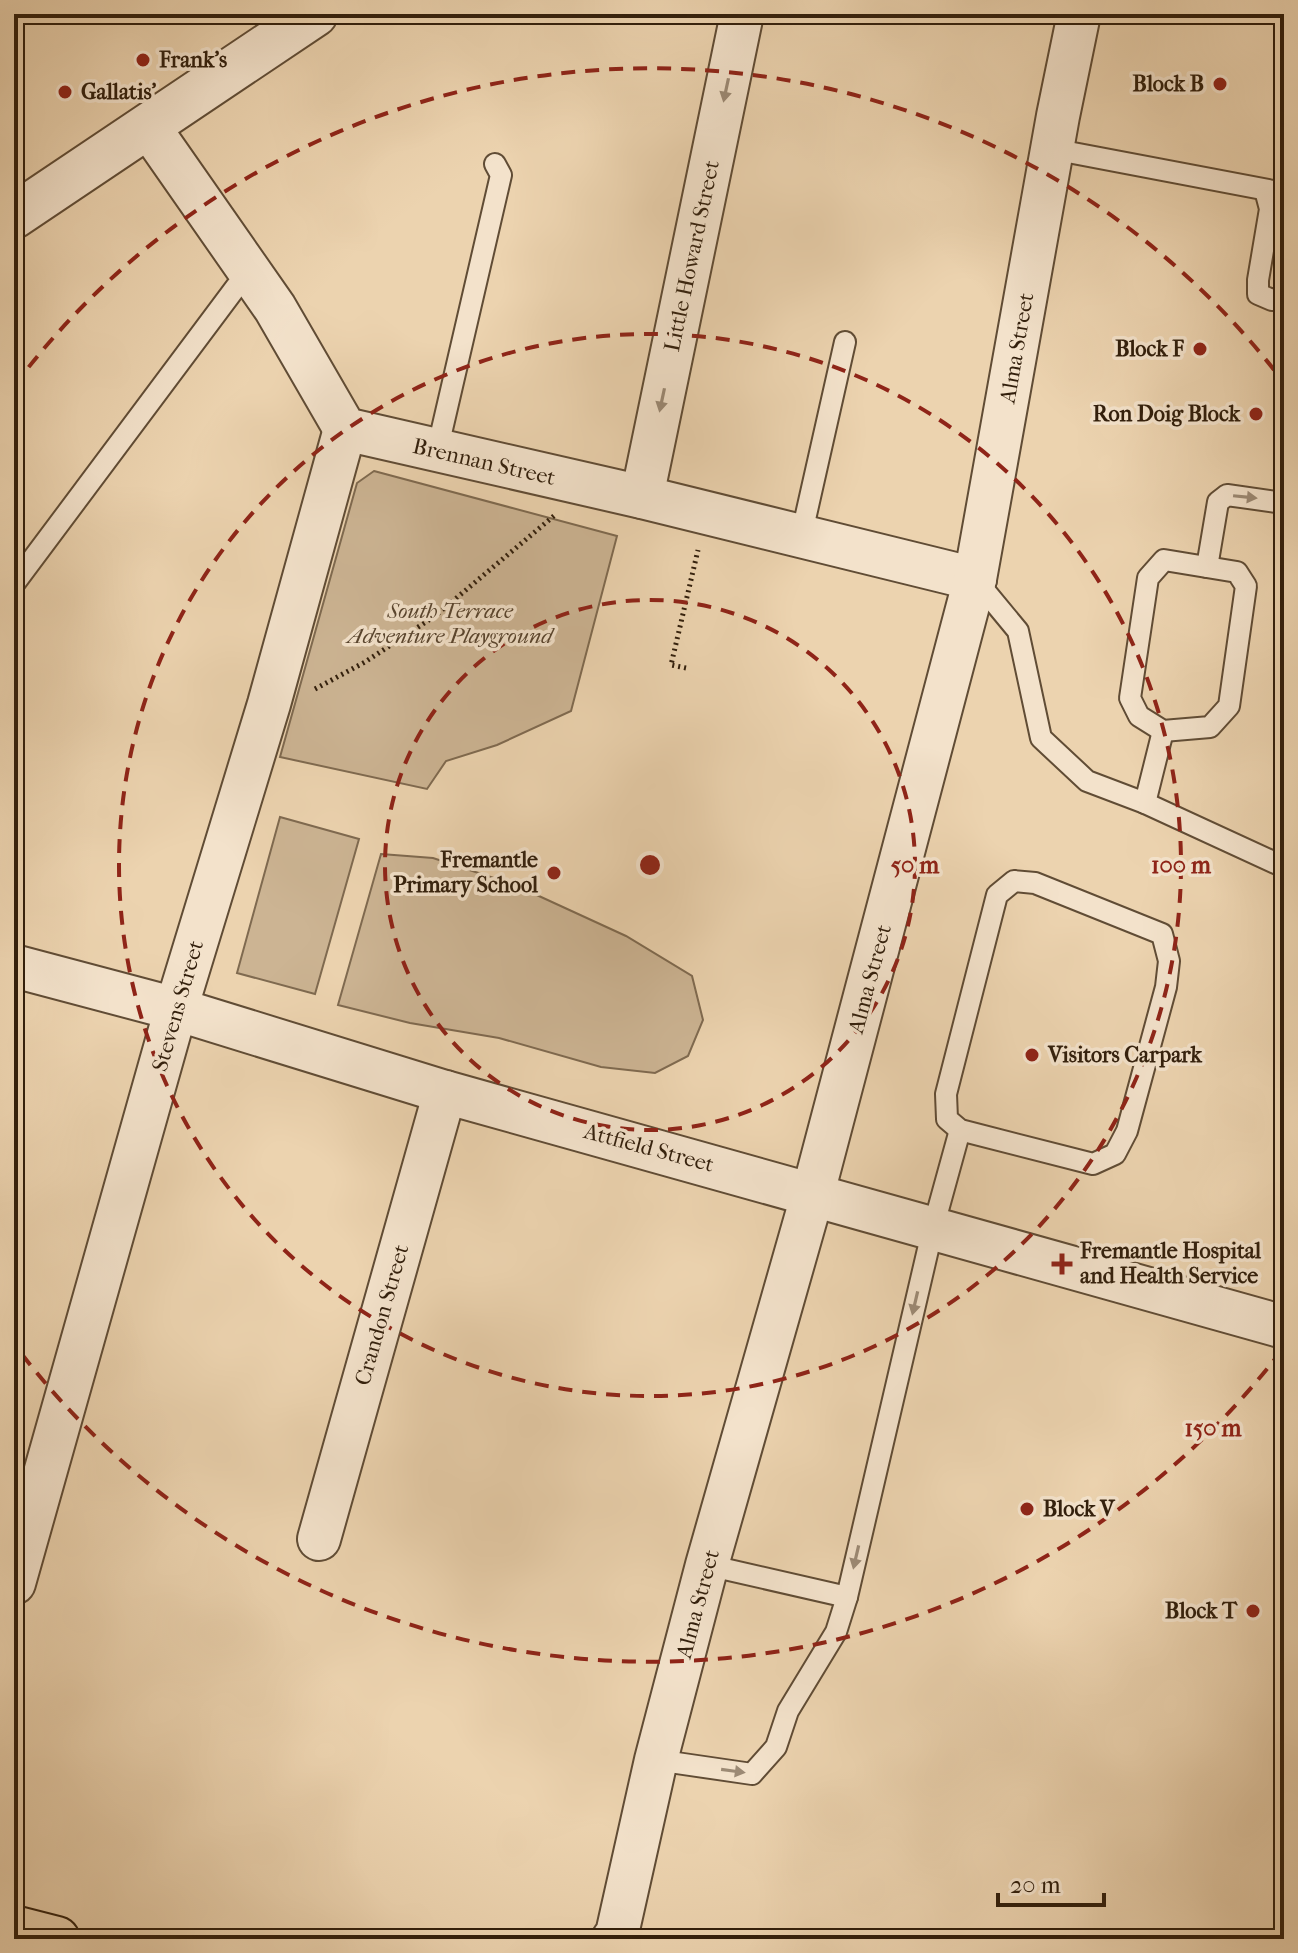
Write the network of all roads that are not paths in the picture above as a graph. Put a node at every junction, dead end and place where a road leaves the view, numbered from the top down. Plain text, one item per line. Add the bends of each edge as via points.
1 (315, 14) edge
2 (742, 14) edge
3 (1079, 14) edge
4 (148, 126) junction
5 (1052, 149) junction
6 (495, 164) dead end
7 (1274, 192) edge
8 (14, 216) edge
9 (252, 276) junction
10 (1284, 299) edge
11 (845, 342) dead end
12 (345, 429) junction
13 (437, 451) junction
14 (642, 497) junction
15 (1284, 503) edge
16 (801, 537) junction
17 (1207, 567) junction
18 (975, 579) junction
19 (14, 584) edge
20 (1163, 731) junction
21 (1145, 803) junction
22 (1284, 867) edge
23 (14, 966) edge
24 (176, 1009) junction
25 (445, 1092) junction
26 (960, 1130) junction
27 (813, 1193) junction
28 (933, 1228) junction
29 (1284, 1327) edge
30 (319, 1539) dead end
31 (707, 1565) junction
32 (14, 1583) edge
33 (847, 1597) junction
34 (656, 1760) junction
35 (14, 1928) edge
36 (616, 1937) edge
37 (57, 1939) edge

1 - 4 street
2 -> 14 street, Little Howard Street
3 - 5 street, Alma Street
4 - 8 street
4 - 9 street
5 - 7 lane
5 - 18 street, Alma Street
6 - 13 lane via 501,175
7 - 10 lane via 1258,294
9 - 12 street
9 - 19 lane via 236,287
11 - 16 lane
12 - 13 street, Brennan Street
12 - 24 street, Stevens Street
13 - 14 street, Brennan Street
14 - 16 street, Brennan Street
17 -> 15 lane via 1218,502 1227,495
16 - 18 street, Brennan Street
17 - 20 lane via 1164,560 1148,578 1130,698 1139,716
17 - 20 lane via 1237,572 1246,586 1229,706 1210,727
18 - 21 lane via 1018,631 1041,738 1087,781
18 - 27 street, Alma Street
20 - 21 lane
21 - 22 lane
23 - 24 street, Attfield Street
24 - 25 street, Attfield Street
24 - 32 street, Stevens Street
25 - 27 street, Attfield Street
25 - 30 street, Crandon Street
26 - 26 lane via 947,1119 946,1094 997,895 1014,881 1035,883 1162,934 1169,961 1166,987 1127,1131 1115,1154 1093,1164
26 - 28 lane
27 - 28 street, Attfield Street
27 - 31 street, Alma Street
28 - 29 street, Attfield Street
28 -> 33 lane
31 - 33 lane
31 - 34 street, Alma Street
34 -> 33 lane via 752,1774 776,1747 788,1711 836,1632
34 - 36 street, Alma Street
35 - 37 main road

